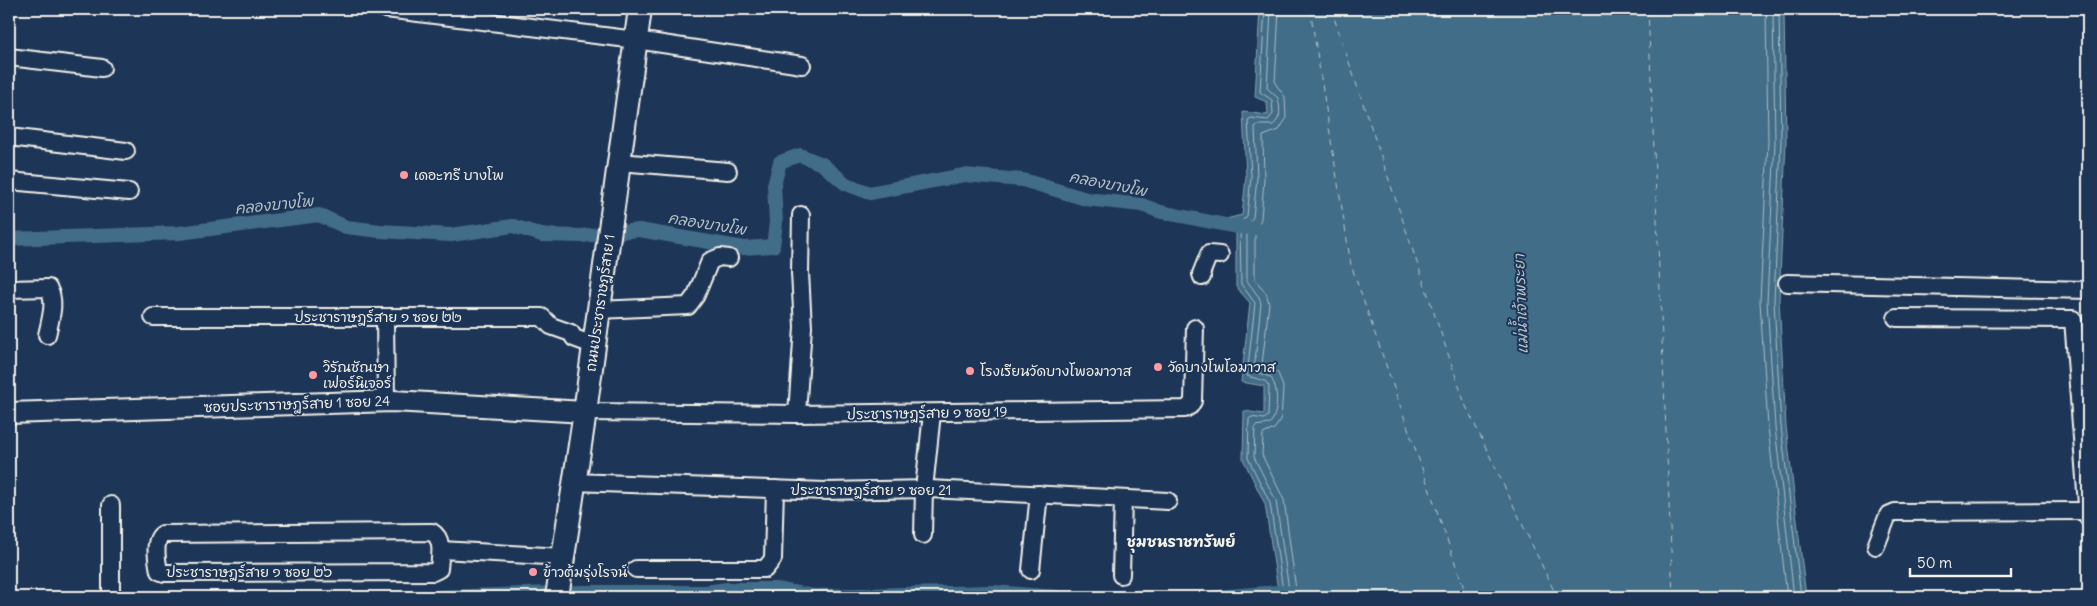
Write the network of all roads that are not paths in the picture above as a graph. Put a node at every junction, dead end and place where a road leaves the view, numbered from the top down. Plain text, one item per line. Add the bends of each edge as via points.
1 (386, 9) edge
2 (640, 9) edge
3 (636, 40) junction
4 (9, 57) edge
5 (802, 65) dead end
6 (102, 68) dead end
7 (9, 137) edge
8 (126, 151) dead end
9 (619, 162) junction
10 (728, 171) dead end
11 (9, 181) edge
12 (129, 192) dead end
13 (801, 215) dead end
14 (1220, 255) dead end
15 (729, 258) dead end
16 (1202, 277) dead end
17 (1787, 283) dead end
18 (9, 289) edge
19 (2088, 290) edge
20 (598, 310) junction
21 (153, 317) dead end
22 (385, 317) junction
23 (1896, 318) dead end
24 (1195, 328) dead end
25 (48, 335) dead end
26 (593, 345) junction
27 (2083, 384) edge
28 (386, 401) junction
29 (585, 412) junction
30 (932, 412) junction
31 (9, 413) edge
32 (797, 414) junction
33 (574, 482) junction
34 (775, 489) junction
35 (924, 489) junction
36 (1038, 494) junction
37 (1123, 499) junction
38 (1168, 501) dead end
39 (111, 505) dead end
40 (2088, 511) edge
41 (2088, 518) edge
42 (923, 536) dead end
43 (1876, 546) dead end
44 (441, 550) junction
45 (563, 557) junction
46 (636, 569) dead end
47 (1031, 570) dead end
48 (1121, 575) dead end
49 (558, 590) edge
50 (111, 595) edge

1 - 3 street
2 - 3 main road, ถนนประชาราษฎร์สาย 1
3 - 5 street
3 - 9 main road, ถนนประชาราษฎร์สาย 1
4 - 6 street
7 - 8 street
9 - 10 street
9 - 20 main road, ถนนประชาราษฎร์สาย 1
11 - 12 street
13 - 32 street via 803,327
14 - 16 street via 1209,254
15 - 20 street via 710,261 688,306
17 - 19 street
18 - 25 street via 48,288 52,302
20 - 26 main road, ถนนประชาราษฎร์สาย 1
21 - 22 street, ประชาราษฎร์สาย ๑ ซอย ๒๒
22 - 26 street, ประชาราษฎร์สาย ๑ ซอย ๒๒ via 542,317 551,326
22 - 28 street
23 - 27 street via 2073,319
24 - 30 street, ประชาราษฎร์สาย ๑ ซอย 19 via 1192,401 1185,409
26 - 29 main road, ถนนประชาราษฎร์สาย 1
27 - 40 street
28 - 29 street, ซอยประชาราษฎร์สาย 1 ซอย 24
28 - 31 street, ซอยประชาราษฎร์สาย 1 ซอย 24
29 - 32 street, ประชาราษฎร์สาย ๑ ซอย 19
29 - 33 main road, ถนนประชาราษฎร์สาย 1
30 - 32 street, ประชาราษฎร์สาย ๑ ซอย 19
30 - 35 street
33 - 34 street, ประชาราษฎร์สาย ๑ ซอย 21
33 - 45 main road, ถนนประชาราษฎร์สาย 1
34 - 35 street, ประชาราษฎร์สาย ๑ ซอย 21
34 - 46 street via 773,559 765,569
35 - 36 street, ประชาราษฎร์สาย ๑ ซอย 21
35 - 42 street
36 - 37 street, ประชาราษฎร์สาย ๑ ซอย 21
36 - 47 street
37 - 38 street, ประชาราษฎร์สาย ๑ ซอย 21
37 - 48 street
39 - 50 street
40 - 41 street
40 - 43 street via 1895,512 1888,516
44 - 44 street, ประชาราษฎร์สาย ๑ ซอย ๒๖ via 439,540 432,532 163,534 157,541 159,571 164,572 433,572 439,569
44 - 45 street
45 - 49 main road, ถนนประชาราษฎร์สาย 1

